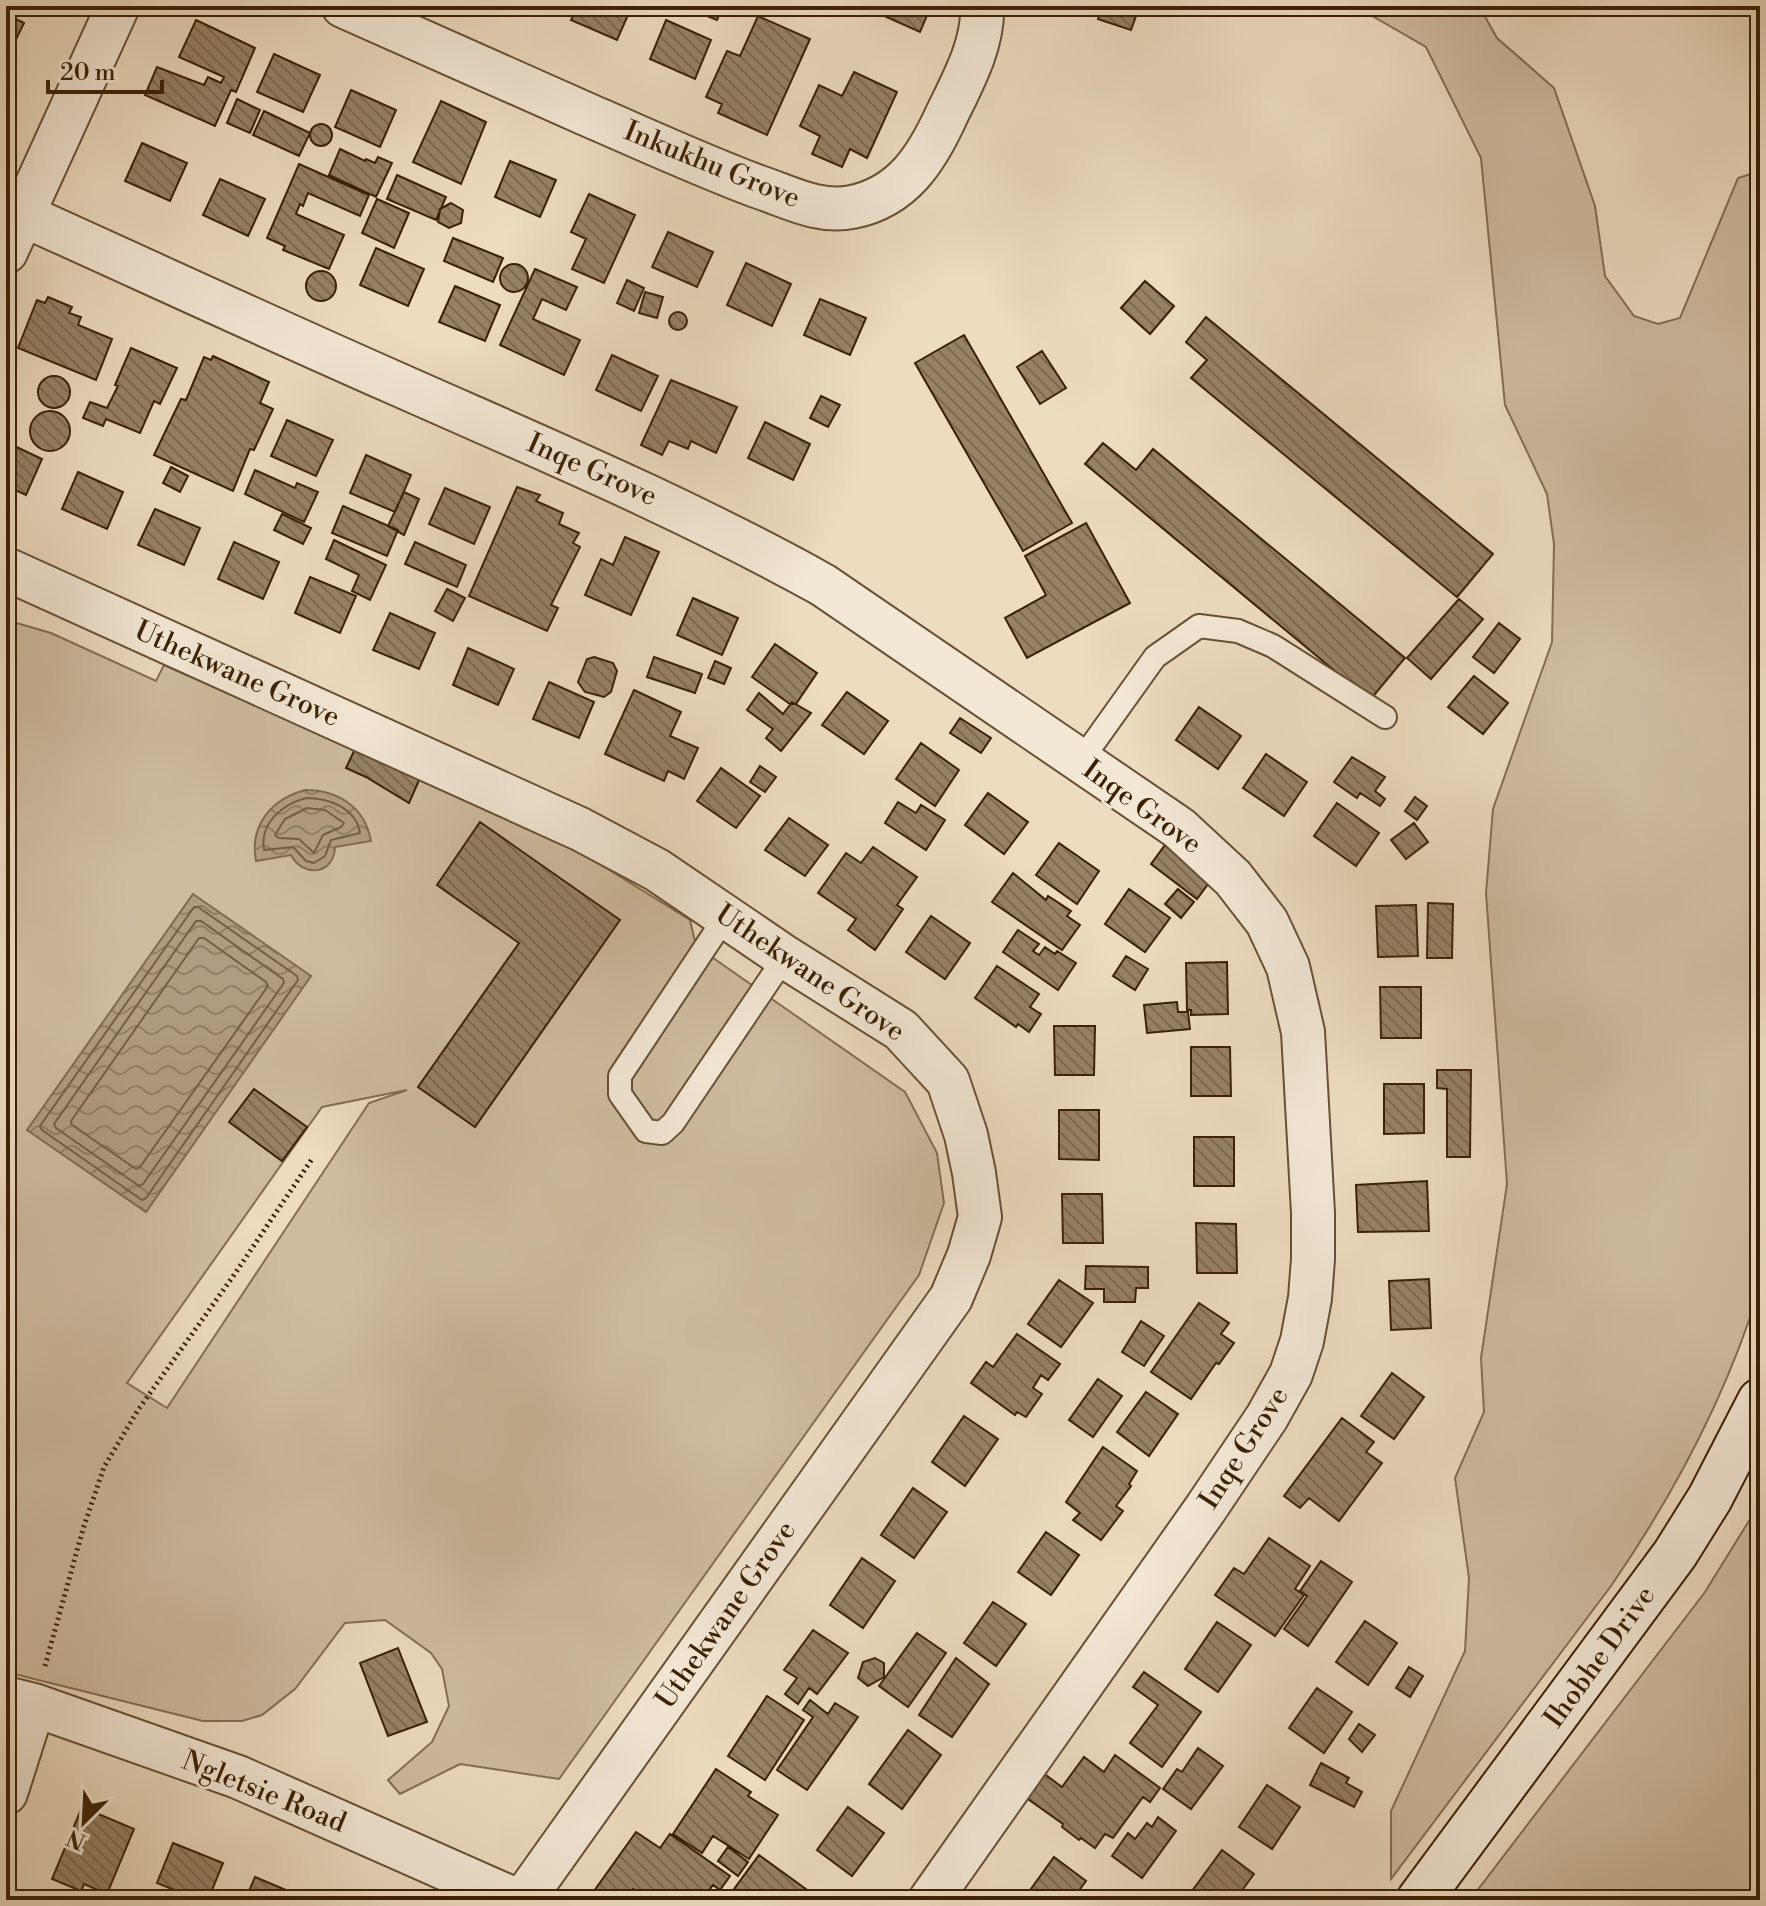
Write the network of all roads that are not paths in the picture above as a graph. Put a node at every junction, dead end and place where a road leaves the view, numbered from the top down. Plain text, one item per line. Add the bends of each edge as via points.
1 (118, 6) edge
2 (343, 6) edge
3 (982, 6) edge
4 (23, 215) junction
5 (6, 252) edge
6 (6, 569) edge
7 (1385, 717) dead end
8 (1080, 762) junction
9 (726, 916) junction
10 (785, 957) junction
11 (1760, 1401) edge
12 (20, 1702) edge
13 (6, 1793) edge
14 (516, 1900) edge
15 (523, 1900) edge
16 (930, 1900) edge
17 (1419, 1900) edge

1 - 4 street
2 - 3 street, Inkukhu Grove via 718,172 832,209 879,198 903,182 930,152 968,69
4 - 5 street
4 - 8 street, Inqe Grove via 625,483 766,553 823,585
6 - 9 street, Uthekwane Grove via 580,829 657,870
7 - 8 lane via 1273,646 1238,631 1199,626 1155,657
8 - 16 street, Inqe Grove via 1179,828 1233,878 1267,922 1288,967 1303,1032 1313,1213 1310,1298 1291,1374 1267,1417
9 - 10 street, Uthekwane Grove
9 - 10 lane via 620,1076 620,1094 646,1131 662,1133 673,1123
10 - 15 street, Uthekwane Grove via 901,1030 948,1081 966,1135 980,1217 951,1298
11 - 17 street, Ihobhe Drive via 1675,1554
12 - 13 street
12 - 14 street, Ngletsie Road via 238,1777

